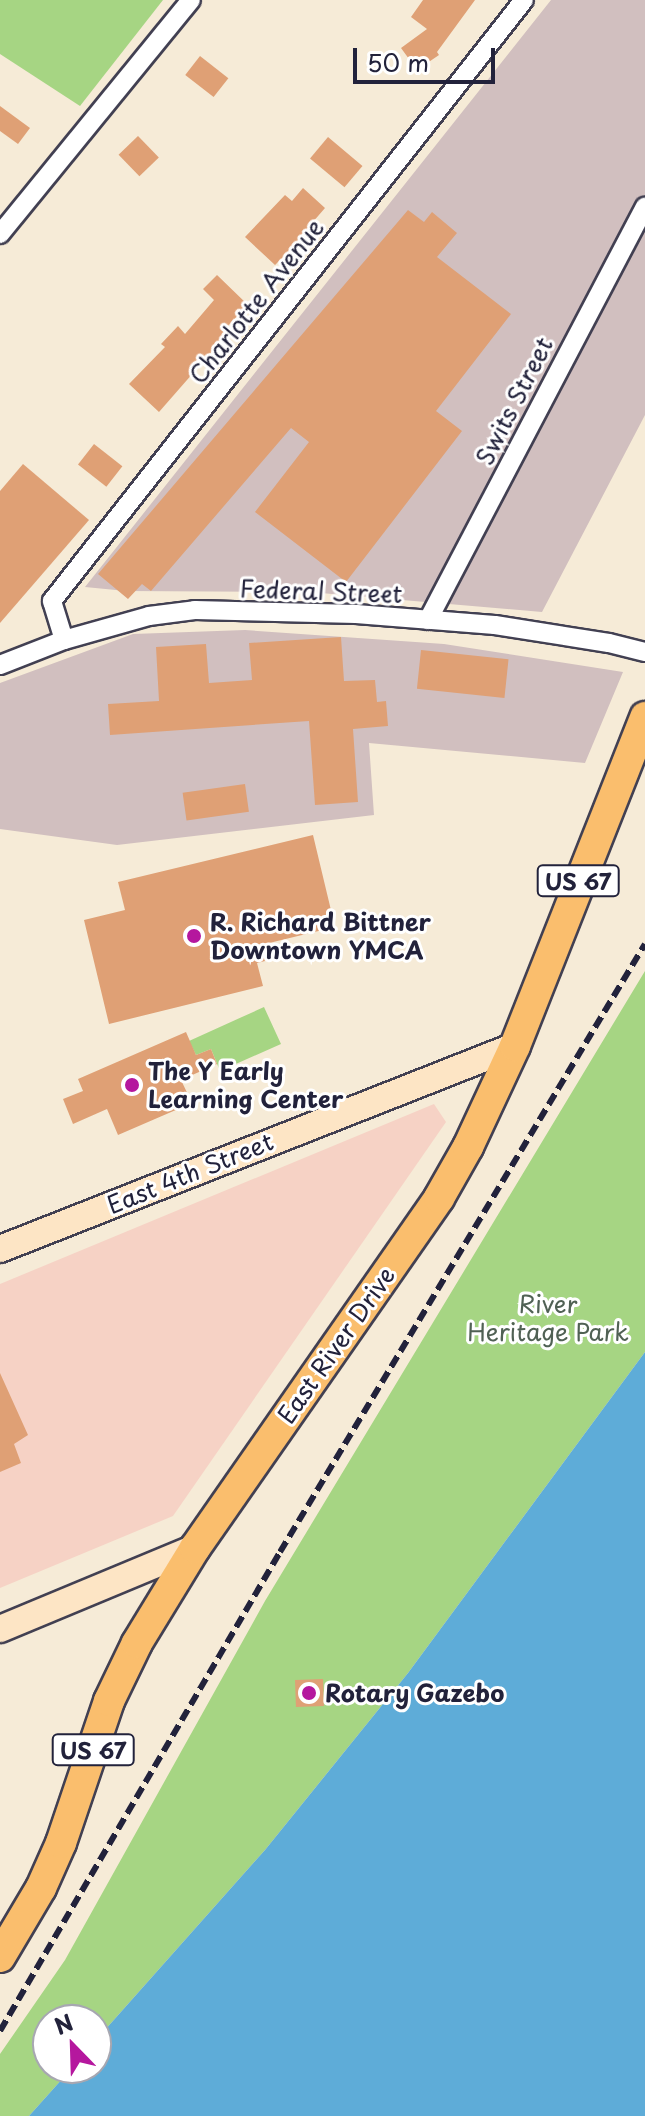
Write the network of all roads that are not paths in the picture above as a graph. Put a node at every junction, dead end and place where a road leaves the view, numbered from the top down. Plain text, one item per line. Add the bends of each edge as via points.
1 (191, 0) edge
2 (524, 0) edge
3 (645, 206) edge
4 (0, 234) edge
5 (428, 620) junction
6 (64, 640) junction
7 (645, 652) edge
8 (0, 665) edge
9 (645, 717) edge
10 (515, 1046) junction
11 (0, 1249) edge
12 (195, 1548) junction
13 (0, 1629) edge
14 (0, 1957) edge

1 - 4 street
2 - 6 street, Charlotte Avenue via 52,601
3 - 5 street, Swits Street
5 - 6 street, Federal Street via 195,610 149,616
5 - 7 street, Federal Street via 495,625
6 - 8 street, Federal Street
9 - 10 main road, East River Drive / US 67
10 - 11 main road, East 4th Street
10 - 12 main road, East River Drive / US 67 via 439,1198
12 - 13 main road
12 - 14 main road, East River Drive / US 67 via 137,1643 109,1701 61,1843

